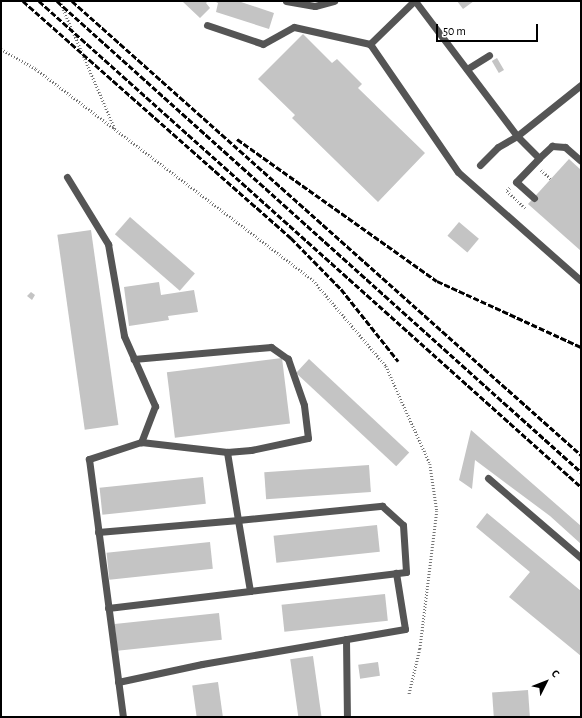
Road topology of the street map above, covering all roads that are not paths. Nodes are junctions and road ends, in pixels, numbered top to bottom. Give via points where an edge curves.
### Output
1 (286, 1) edge
2 (334, 1) edge
3 (414, 1) edge
4 (207, 25) dead end
5 (370, 44) junction
6 (489, 55) dead end
7 (467, 69) junction
8 (581, 85) edge
9 (517, 136) junction
10 (539, 158) junction
11 (581, 161) edge
12 (480, 165) dead end
13 (67, 177) dead end
14 (534, 198) dead end
15 (581, 281) edge
16 (134, 359) junction
17 (141, 442) junction
18 (227, 452) junction
19 (488, 478) dead end
20 (238, 520) junction
21 (98, 532) junction
22 (581, 558) edge
23 (396, 573) junction
24 (250, 591) junction
25 (108, 608) junction
26 (346, 639) junction
27 (118, 682) junction
28 (123, 717) edge
29 (346, 717) edge

1 - 2 lane via 315,6
3 - 5 lane
3 - 7 lane
4 - 5 lane via 263,44 294,27
5 - 15 lane via 458,172
6 - 7 lane
7 - 9 lane
8 - 9 lane
9 - 10 lane
9 - 12 lane via 498,147
10 - 11 lane via 552,146 565,147
10 - 14 lane via 516,182
13 - 16 lane via 108,244 124,336
16 - 17 lane via 155,406
16 - 18 lane via 271,347 288,359 304,405 308,438 251,450
17 - 18 lane
17 - 21 lane via 89,459
18 - 20 lane
19 - 22 lane
20 - 21 lane
20 - 23 lane via 382,506 403,525 406,572
20 - 24 lane
21 - 25 lane
23 - 24 lane
23 - 26 lane via 405,629
24 - 25 lane
25 - 27 lane
26 - 27 lane via 209,662
26 - 29 lane
27 - 28 lane

